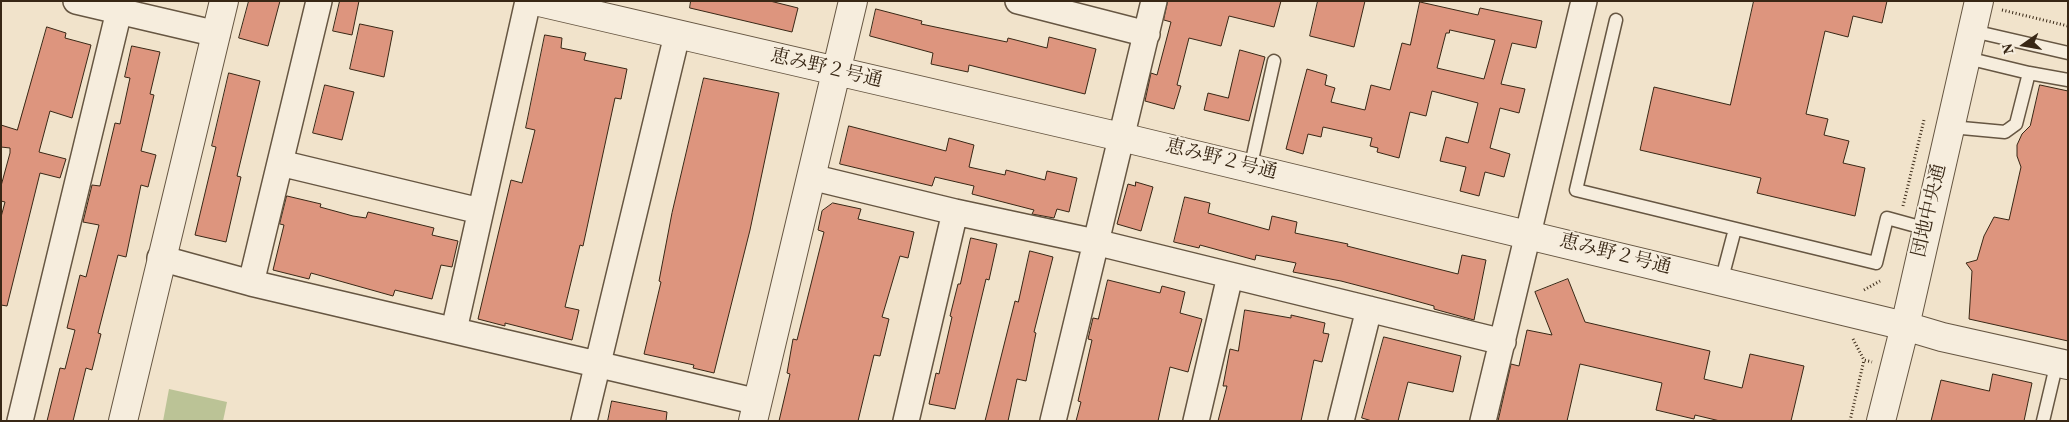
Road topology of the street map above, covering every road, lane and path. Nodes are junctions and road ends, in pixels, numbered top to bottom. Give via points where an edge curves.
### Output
1 (76, 1) edge
2 (224, 1) edge
3 (319, 1) edge
4 (528, 1) edge
5 (536, 1) edge
6 (853, 1) edge
7 (1018, 1) edge
8 (1154, 1) edge
9 (1584, 1) edge
10 (1980, 1) edge
11 (2002, 1) edge
12 (119, 11) junction
13 (1616, 20) dead end
14 (2068, 26) edge
15 (1973, 31) junction
16 (217, 34) junction
17 (1147, 34) junction
18 (677, 35) junction
19 (2068, 53) edge
20 (1966, 58) junction
21 (1274, 60) dead end
22 (836, 72) junction
23 (2028, 73) junction
24 (2068, 80) edge
25 (1925, 116) dead end
26 (1951, 127) junction
27 (1121, 137) junction
28 (280, 163) junction
29 (1250, 169) junction
30 (811, 176) junction
31 (480, 211) junction
32 (955, 212) junction
33 (1899, 222) junction
34 (1927, 228) junction
35 (1736, 229) junction
36 (1527, 235) junction
37 (1095, 242) junction
38 (160, 258) junction
39 (1230, 276) junction
40 (1721, 282) junction
41 (251, 283) junction
42 (1369, 309) junction
43 (1905, 326) junction
44 (454, 330) junction
45 (1503, 342) junction
46 (1864, 360) dead end
47 (597, 363) junction
48 (2062, 364) edge
49 (755, 411) edge
50 (20, 421) edge
51 (122, 421) edge
52 (584, 421) edge
53 (906, 421) edge
54 (1053, 421) edge
55 (1196, 421) edge
56 (1341, 421) edge
57 (1483, 421) edge
58 (1850, 421) edge
59 (1881, 421) edge
60 (2043, 421) edge

1 - 12 street
2 - 16 street
3 - 28 street
4 - 31 street
5 - 18 street, 恵み野２号通
6 - 22 street
7 - 17 street
8 - 17 street
9 - 36 street
10 - 15 street, 団地中央通
11 - 14 path via 2000,10
12 - 16 street
12 - 50 street
13 - 35 lane via 1576,190
15 - 19 lane
15 - 20 street, 団地中央通
16 - 38 street
17 - 27 street
18 - 22 street, 恵み野２号通
18 - 47 street
20 - 23 lane
20 - 26 street, 団地中央通
21 - 29 lane
22 - 27 street, 恵み野２号通
22 - 30 street
23 - 24 lane
23 - 26 lane via 2016,124 2005,132
25 - 33 path
26 - 34 street, 団地中央通
27 - 29 street, 恵み野２号通
27 - 37 street
28 - 31 street
28 - 41 street
29 - 36 street, 恵み野２号通
30 - 32 street
30 - 49 street
31 - 44 street
32 - 37 street
32 - 53 street
33 - 34 lane
33 - 35 lane via 1887,218 1876,263
34 - 43 street, 団地中央通
35 - 40 lane
36 - 40 street, 恵み野２号通
36 - 45 street
37 - 39 street
37 - 54 street
38 - 41 street
38 - 51 street
39 - 42 street
39 - 55 street
40 - 43 street, 恵み野２号通
41 - 44 street
42 - 45 street
42 - 56 street
43 - 48 street, 恵み野２号通
43 - 59 street, 団地中央通
44 - 47 street
45 - 57 street
46 - 58 path
47 - 49 street
47 - 52 street
48 - 60 lane

